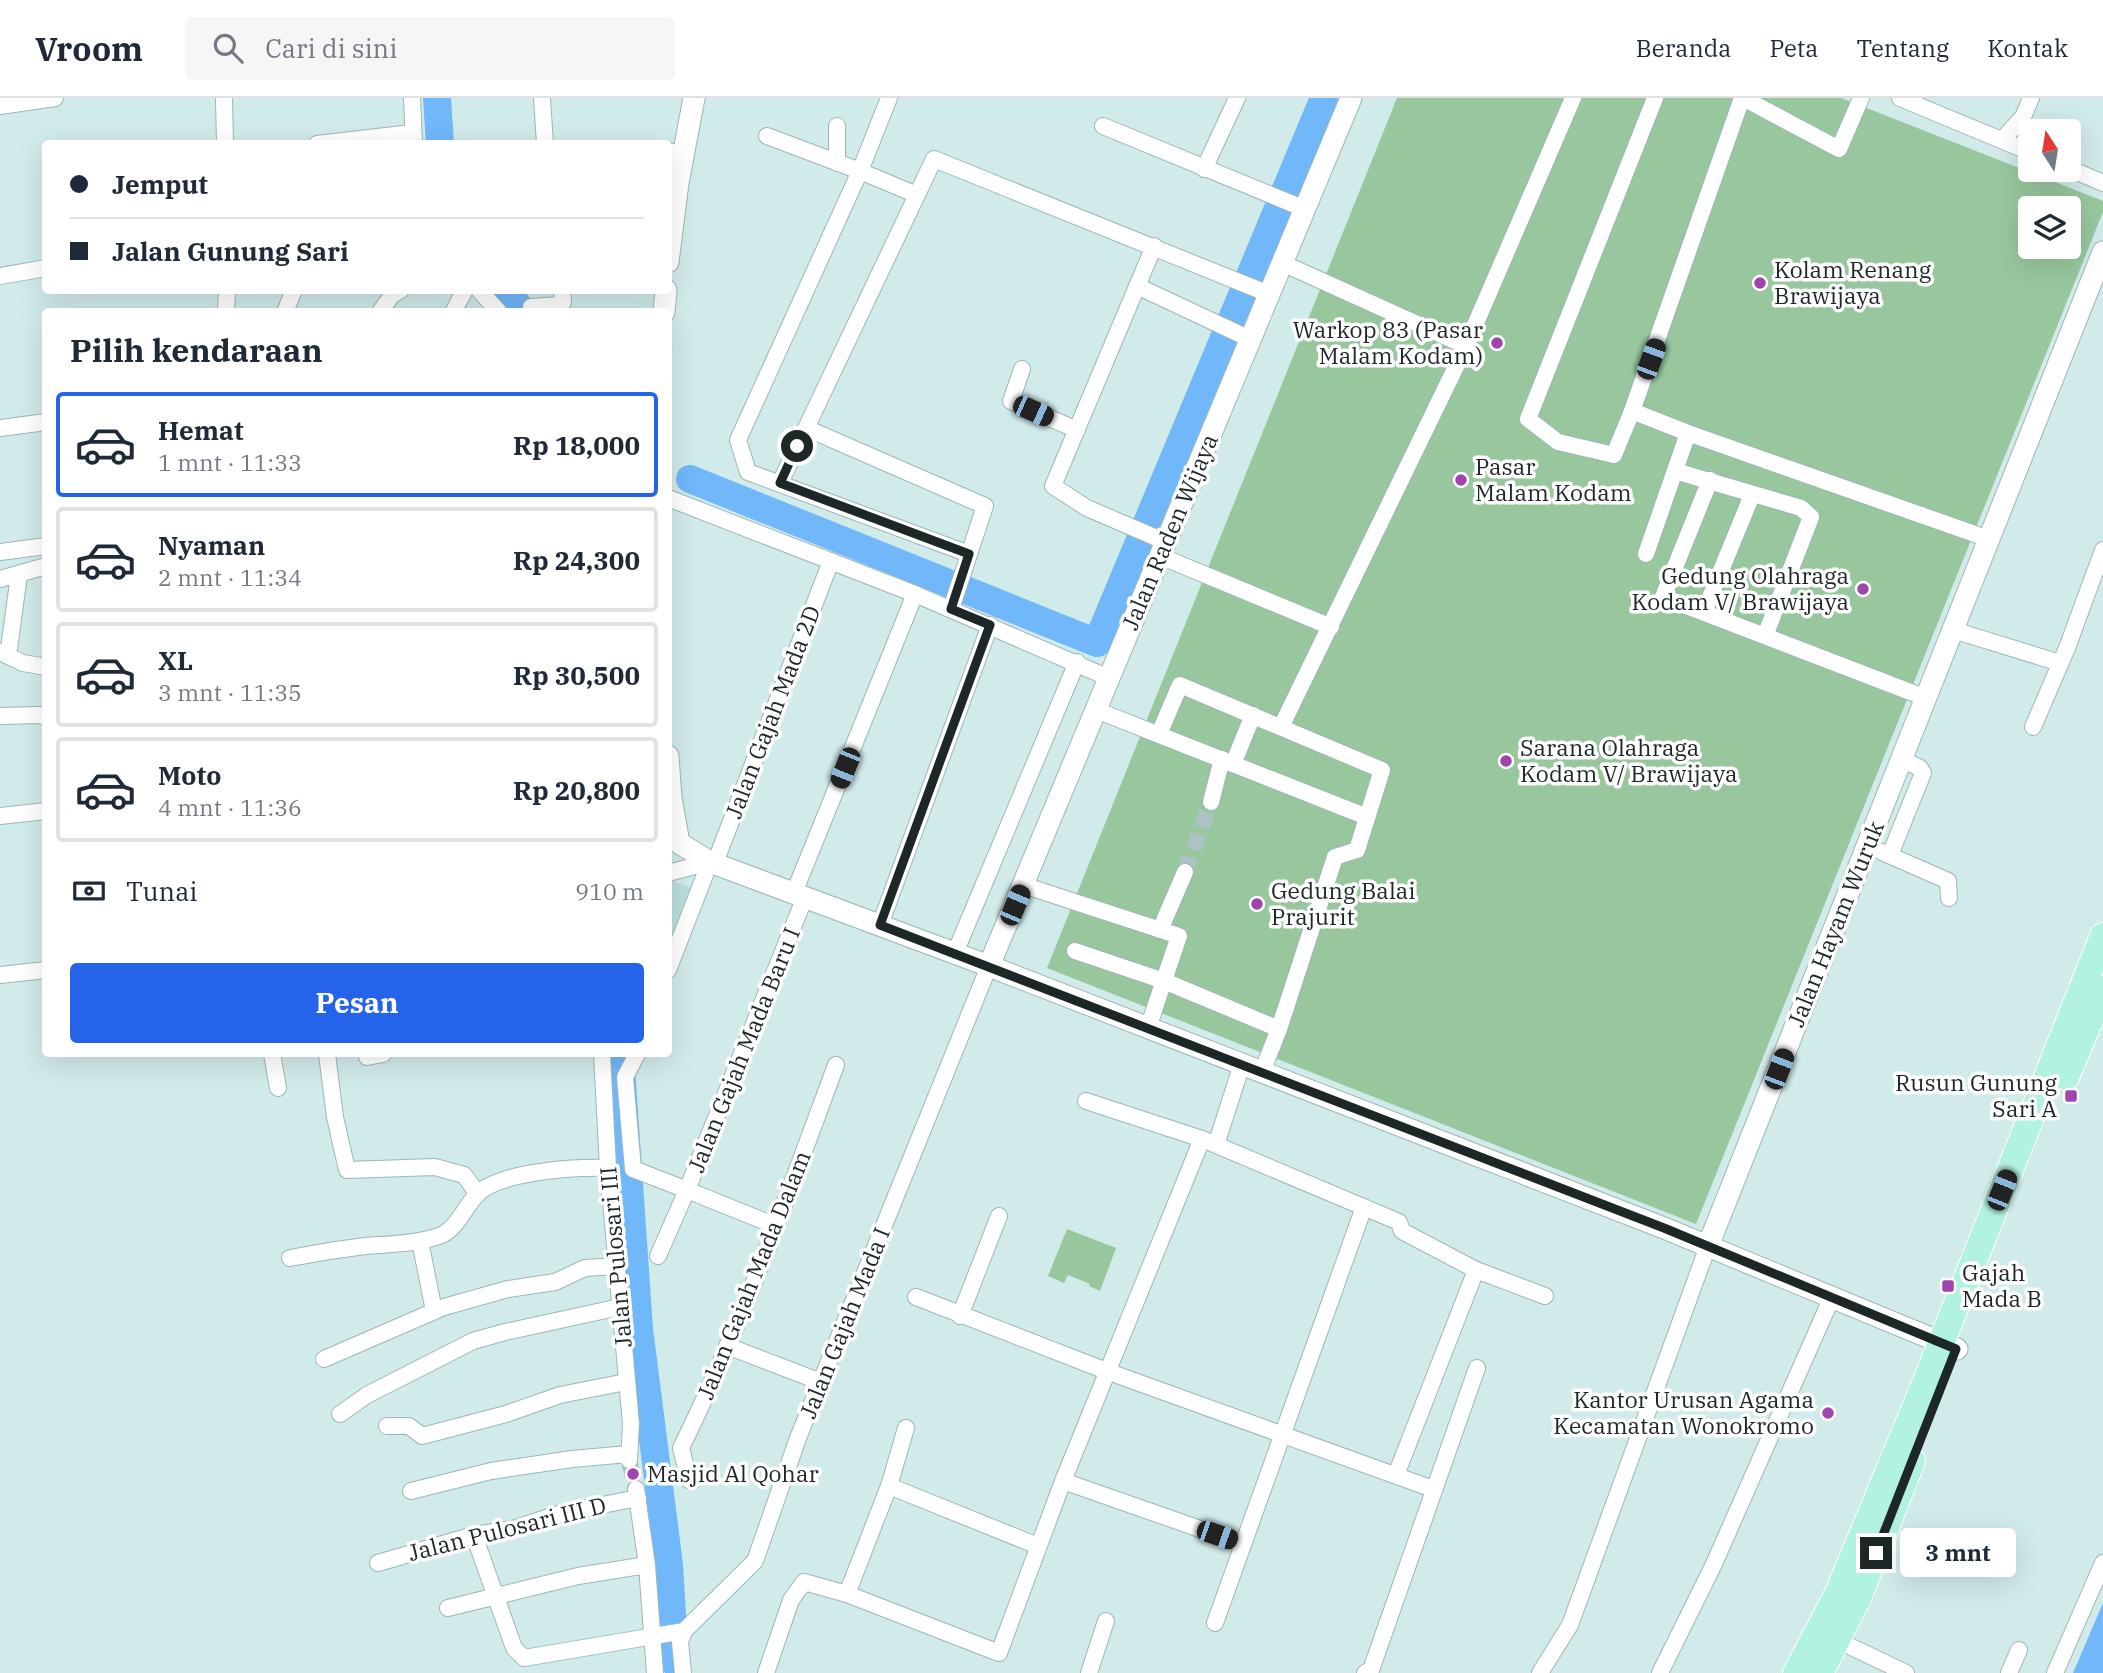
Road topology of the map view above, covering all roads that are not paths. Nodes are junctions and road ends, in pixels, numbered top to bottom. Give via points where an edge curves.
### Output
1 (55, 98) edge
2 (224, 98) edge
3 (412, 98) edge
4 (542, 98) edge
5 (694, 98) edge
6 (889, 98) edge
7 (1237, 98) edge
8 (1351, 98) edge
9 (1573, 98) edge
10 (1655, 98) edge
11 (1743, 98) edge
12 (1861, 98) edge
13 (1900, 98) edge
14 (2031, 98) edge
15 (0, 106) edge
16 (837, 126) dead end
17 (1103, 126) dead end
18 (767, 136) dead end
19 (413, 138) edge
20 (225, 140) edge
21 (379, 140) edge
22 (545, 140) edge
23 (2002, 140) junction
24 (2018, 147) edge
25 (676, 152) edge
26 (837, 163) junction
27 (1204, 169) junction
28 (860, 171) junction
29 (2081, 174) edge
30 (2103, 183) edge
31 (917, 195) junction
32 (1296, 206) junction
33 (672, 207) edge
34 (1154, 246) junction
35 (2103, 252) edge
36 (1282, 263) junction
37 (42, 269) edge
38 (0, 276) edge
39 (1137, 286) junction
40 (1262, 291) junction
41 (394, 294) edge
42 (483, 294) edge
43 (563, 294) edge
44 (531, 307) dead end
45 (383, 308) edge
46 (495, 308) edge
47 (1244, 336) junction
48 (1466, 346) junction
49 (1022, 369) dead end
50 (1632, 411) junction
51 (42, 423) edge
52 (0, 428) edge
53 (806, 428) junction
54 (1077, 430) junction
55 (1688, 433) junction
56 (1675, 471) junction
57 (1710, 480) junction
58 (780, 483) junction
59 (1752, 495) junction
60 (672, 500) edge
61 (1989, 538) junction
62 (1162, 545) junction
63 (42, 547) edge
64 (2103, 551) edge
65 (0, 552) edge
66 (969, 554) junction
67 (1646, 554) dead end
68 (831, 561) junction
69 (42, 567) edge
70 (19, 575) junction
71 (0, 579) edge
72 (915, 594) junction
73 (955, 594) junction
74 (1703, 612) junction
75 (990, 625) junction
76 (1331, 627) junction
77 (1953, 630) junction
78 (1765, 636) junction
79 (4, 654) edge
80 (1077, 663) junction
81 (2060, 663) junction
82 (42, 666) edge
83 (1109, 678) junction
84 (1926, 698) junction
85 (1096, 709) junction
86 (1253, 715) junction
87 (0, 716) edge
88 (42, 716) edge
89 (1281, 727) junction
90 (2033, 727) dead end
91 (1158, 734) junction
92 (1901, 759) junction
93 (1228, 762) junction
94 (672, 798) edge
95 (1211, 802) tunnel mouth
96 (42, 811) edge
97 (0, 816) edge
98 (1367, 817) junction
99 (1867, 846) junction
100 (1890, 855) junction
101 (712, 863) junction
102 (672, 872) edge
103 (1185, 872) tunnel mouth
104 (1023, 885) junction
105 (800, 895) junction
106 (1949, 898) dead end
107 (880, 925) junction
108 (1160, 930) junction
109 (1075, 951) dead end
110 (2100, 951) edge
111 (955, 953) junction
112 (672, 960) edge
113 (989, 966) junction
114 (42, 970) edge
115 (0, 975) edge
116 (1164, 981) junction
117 (2103, 989) edge
118 (1148, 1028) junction
119 (1279, 1029) junction
120 (273, 1057) edge
121 (327, 1057) edge
122 (602, 1057) edge
123 (636, 1057) edge
124 (1242, 1064) junction
125 (836, 1065) dead end
126 (1262, 1072) junction
127 (278, 1088) dead end
128 (1086, 1101) dead end
129 (1209, 1142) junction
130 (608, 1168) junction
131 (687, 1191) junction
132 (478, 1194) junction
133 (1364, 1207) junction
134 (999, 1216) dead end
135 (776, 1226) junction
136 (421, 1241) junction
137 (1708, 1246) junction
138 (658, 1256) dead end
139 (290, 1258) dead end
140 (616, 1266) junction
141 (1476, 1270) junction
142 (1545, 1296) dead end
143 (916, 1297) dead end
144 (1832, 1297) junction
145 (620, 1307) junction
146 (434, 1311) junction
147 (960, 1316) junction
148 (1949, 1345) junction
149 (727, 1346) junction
150 (324, 1359) dead end
151 (1477, 1368) dead end
152 (1109, 1372) junction
153 (626, 1382) junction
154 (821, 1382) junction
155 (340, 1414) dead end
156 (387, 1426) dead end
157 (906, 1427) dead end
158 (1282, 1435) junction
159 (1396, 1475) junction
160 (693, 1481) dead end
161 (1063, 1481) junction
162 (889, 1486) junction
163 (1433, 1489) junction
164 (411, 1491) dead end
165 (474, 1535) junction
166 (1243, 1544) junction
167 (1038, 1546) junction
168 (378, 1563) dead end
169 (2103, 1563) edge
170 (647, 1565) junction
171 (847, 1594) junction
172 (496, 1597) junction
173 (448, 1608) dead end
174 (1106, 1621) dead end
175 (1215, 1623) dead end
176 (681, 1631) junction
177 (656, 1635) junction
178 (1837, 1640) junction
179 (2019, 1650) dead end
180 (655, 1673) edge
181 (682, 1673) edge
182 (766, 1673) edge
183 (1089, 1673) edge
184 (1365, 1673) edge
185 (1540, 1673) edge
186 (1660, 1673) edge
187 (1796, 1673) edge
188 (1819, 1673) edge
189 (1906, 1673) edge
190 (2009, 1673) edge
191 (2055, 1673) edge

1 - 15 street
2 - 20 street
3 - 19 street
4 - 22 street
5 - 25 street
6 - 28 street
7 - 27 street
8 - 32 street, Jalan Raden Wijaya
9 - 48 street
10 - 50 street via 1528,419 1558,442 1614,454
11 - 12 street via 1839,149
11 - 50 street
13 - 23 street
14 - 23 street
16 - 26 street
17 - 27 street
18 - 26 street
19 - 21 street
23 - 24 street
25 - 33 street
26 - 28 street
27 - 32 street
28 - 31 street
28 - 58 street via 738,440 748,472
29 - 30 street
31 - 34 street via 934,159
31 - 53 street
32 - 36 street, Jalan Raden Wijaya
34 - 39 street
34 - 40 street
35 - 61 street, Jalan Hayam Wuruk
36 - 40 street, Jalan Raden Wijaya
36 - 48 street
37 - 38 street
39 - 47 street
39 - 54 street
40 - 47 street, Jalan Raden Wijaya
41 - 45 street
42 - 46 street
43 - 44 street via 561,305
47 - 62 street, Jalan Raden Wijaya
48 - 76 street
49 - 54 street via 1011,401
50 - 55 street
51 - 52 street
53 - 58 street
53 - 66 street via 985,506
54 - 62 street via 1053,486
55 - 56 street
55 - 61 street
56 - 57 street
56 - 67 street
57 - 59 street
57 - 74 street via 1663,597
58 - 66 street
59 - 74 street
59 - 78 street via 1801,508 1811,517
60 - 68 street
61 - 77 street, Jalan Hayam Wuruk
62 - 76 street
62 - 83 street, Jalan Raden Wijaya
63 - 65 street
64 - 81 street
66 - 73 street
68 - 72 street
68 - 101 street, Jalan Gajah Mada 2D
69 - 70 street
70 - 71 street
70 - 79 street
72 - 73 street
72 - 105 street, Jalan Gajah Mada Baru I
73 - 75 street
74 - 78 street
75 - 80 street
75 - 107 street
76 - 89 street
77 - 81 street
77 - 84 street, Jalan Hayam Wuruk
78 - 84 street
79 - 82 street
80 - 83 street
80 - 111 street
81 - 90 street
83 - 85 street, Jalan Raden Wijaya
84 - 92 street, Jalan Hayam Wuruk
85 - 91 street
85 - 104 street, Jalan Raden Wijaya
86 - 89 street
86 - 91 street via 1180,685
86 - 93 street
87 - 88 street
89 - 98 street via 1382,770
91 - 93 street
92 - 99 street, Jalan Hayam Wuruk
92 - 100 street via 1923,773
93 - 95 street
93 - 98 street
94 - 101 street via 679,843
96 - 97 street
98 - 119 street via 1357,850 1335,857
99 - 100 street
99 - 137 street, Jalan Hayam Wuruk
100 - 106 street via 1948,881
101 - 102 street
101 - 105 street
101 - 112 street, Jalan Gajah Mada 2D
103 - 108 street
104 - 108 street
104 - 113 street, Jalan Raden Wijaya
105 - 107 street
105 - 131 street, Jalan Gajah Mada Baru I
107 - 111 street
108 - 116 street via 1179,936
109 - 116 street
110 - 148 main road
111 - 113 street
113 - 118 street
113 - 154 street, Jalan Gajah Mada I
114 - 115 street
116 - 118 street
116 - 119 street
117 - 148 main road
118 - 124 street
119 - 126 street
120 - 127 street
121 - 132 street via 347,1170 435,1167 464,1175
122 - 130 street, Jalan Pulosari III
123 - 131 street via 625,1077 633,1169
124 - 126 street
124 - 129 street
125 - 135 street, Jalan Gajah Mada Dalam
126 - 137 street
128 - 129 street
129 - 133 street
129 - 152 street
130 - 132 street via 541,1172 493,1184
130 - 140 street, Jalan Pulosari III
131 - 135 street, Jalan Gajah Mada Baru I
131 - 138 street
132 - 136 street via 447,1233
133 - 141 street via 1399,1222 1402,1231
133 - 158 street
134 - 147 street
135 - 149 street, Jalan Gajah Mada Dalam
136 - 139 street
136 - 146 street
137 - 144 street
137 - 185 street, Jalan Hayam Wuruk via 1570,1625
140 - 145 street, Jalan Pulosari III
140 - 146 street via 585,1268 555,1282 508,1289
141 - 142 street
141 - 159 street
143 - 147 street
144 - 148 street
144 - 186 street via 1713,1566
145 - 153 street, Jalan Pulosari III
145 - 155 street via 473,1341
146 - 150 street
147 - 152 street
148 - 178 main road via 1858,1598
148 - 187 main road via 1838,1593
149 - 154 street
149 - 160 street, Jalan Gajah Mada Dalam via 681,1448
151 - 163 street
152 - 158 street
152 - 161 street
153 - 156 street via 560,1395 422,1436 409,1426
153 - 164 street, Jalan Pulosari III via 629,1457 572,1459 491,1471
154 - 176 street, Jalan Gajah Mada I via 755,1561
157 - 162 street
158 - 159 street
158 - 166 street
159 - 163 street
161 - 166 street
161 - 167 street
162 - 167 street
162 - 171 street
163 - 184 street via 1371,1670
165 - 168 street, Jalan Pulosari III D
165 - 170 street, Jalan Pulosari III D via 513,1529 637,1494
165 - 172 street
166 - 175 street
167 - 171 street via 999,1653
169 - 191 street
170 - 172 street via 578,1576
170 - 177 street
171 - 182 street via 804,1582 791,1600
172 - 173 street
172 - 177 street via 514,1648 524,1658
174 - 183 street
176 - 177 street
176 - 181 street
177 - 180 street
178 - 188 main road
178 - 189 street
179 - 190 street

